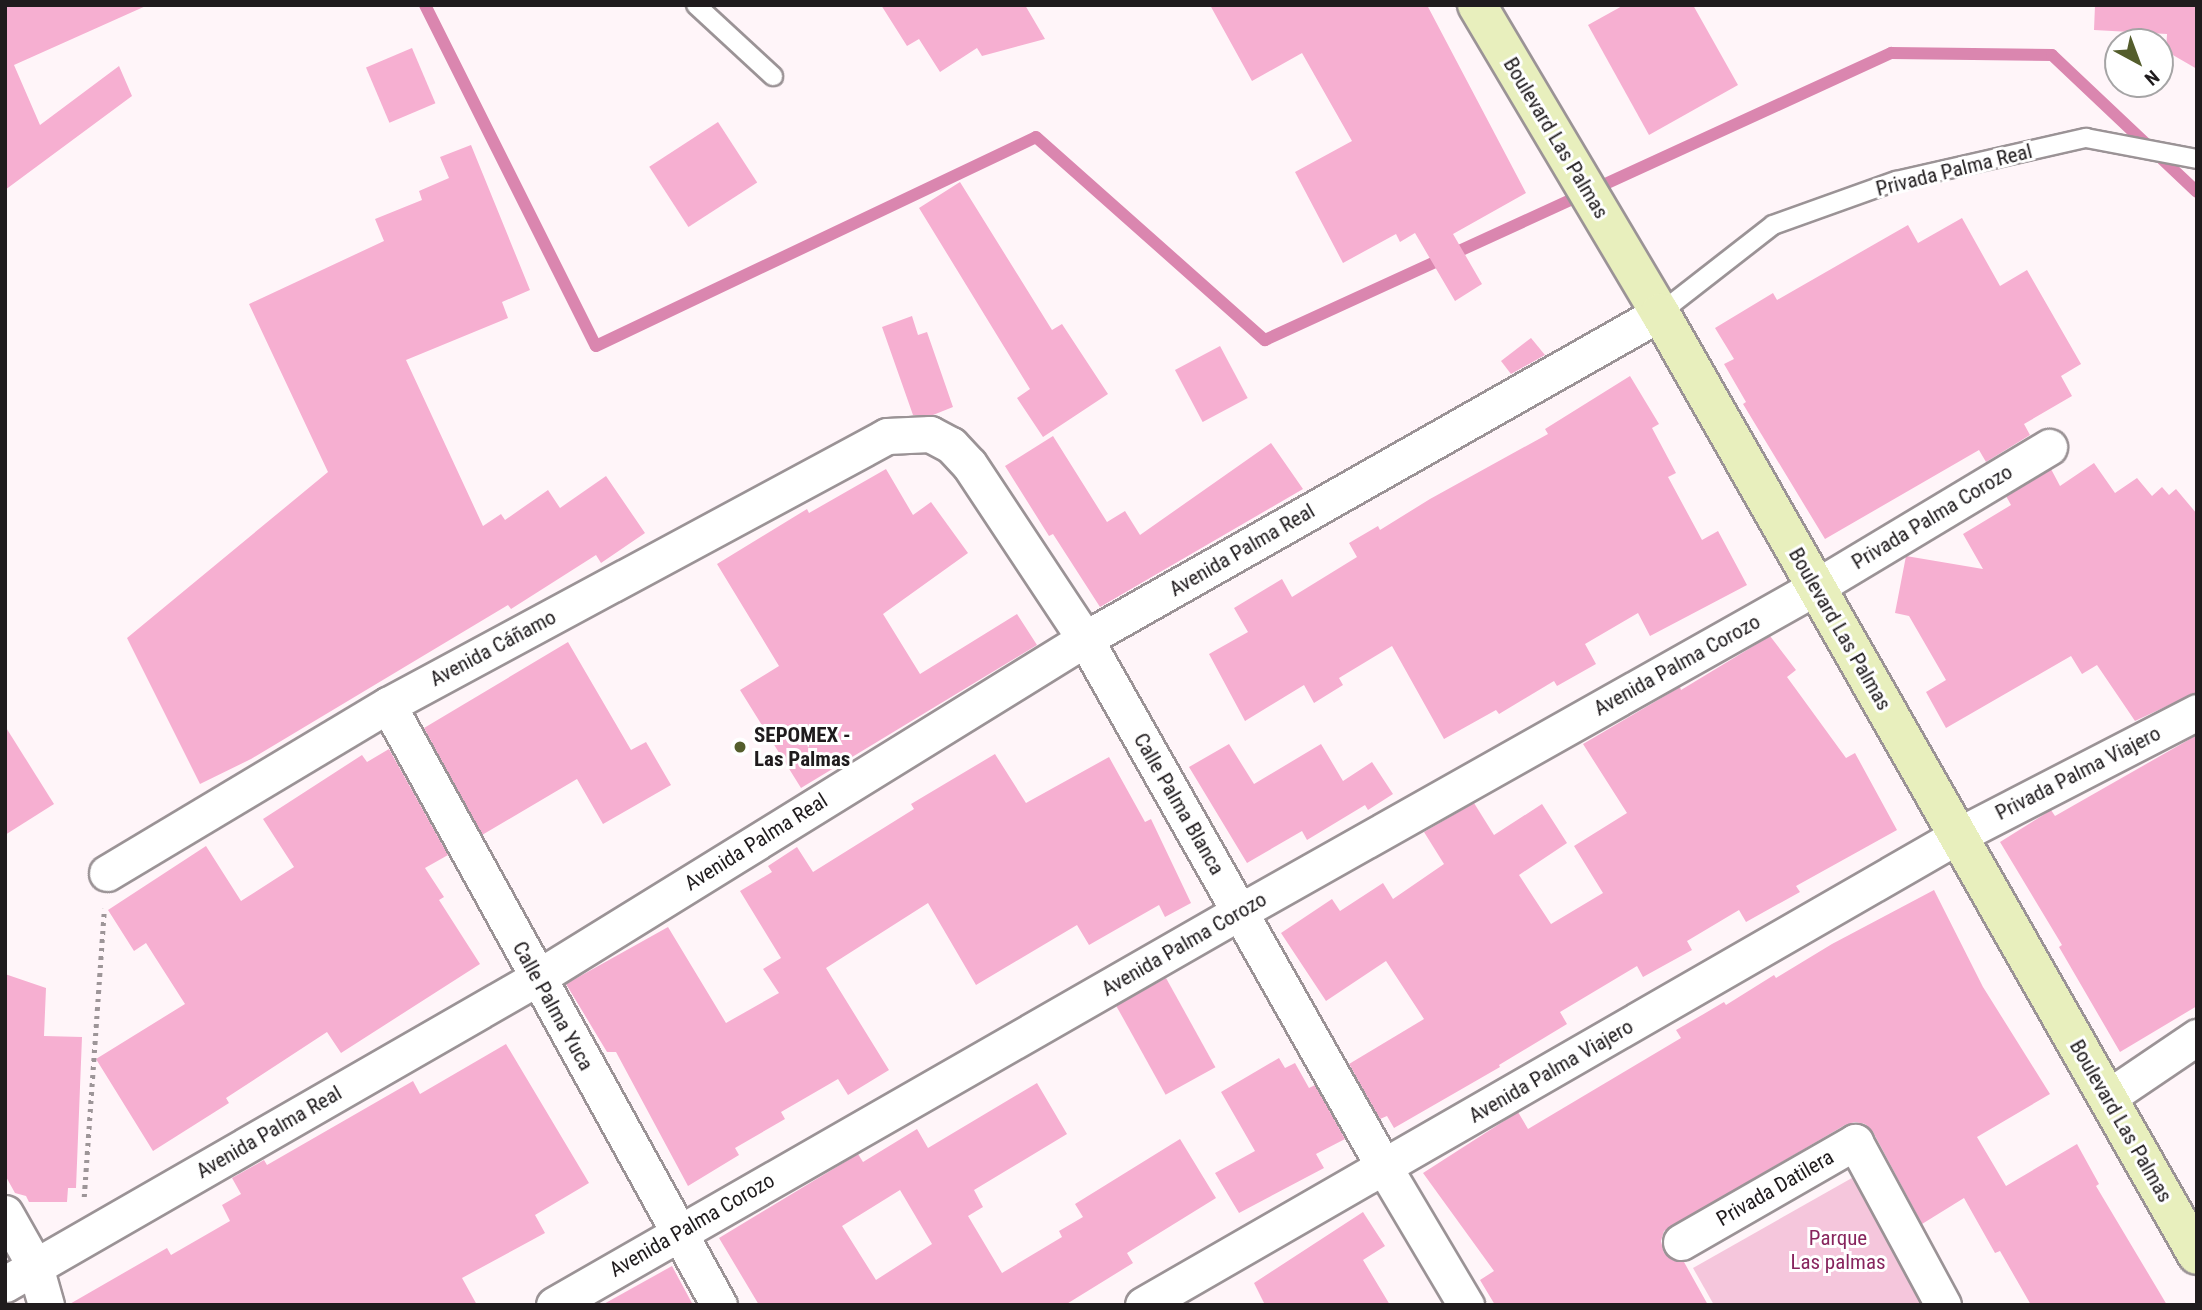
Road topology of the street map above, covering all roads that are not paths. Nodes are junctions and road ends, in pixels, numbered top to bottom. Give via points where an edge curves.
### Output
1 (696, 5) edge
2 (1477, 5) edge
3 (773, 76) dead end
4 (2197, 159) edge
5 (1660, 313) junction
6 (887, 436) joint
7 (2049, 447) dead end
8 (1816, 587) junction
9 (1085, 639) junction
10 (388, 705) junction
11 (2197, 712) edge
12 (1959, 835) junction
13 (107, 873) road end
14 (1241, 911) junction
15 (537, 978) junction
16 (2197, 1037) edge
17 (2107, 1098) junction
18 (1384, 1167) junction
19 (5, 1213) edge
20 (678, 1233) junction
21 (1681, 1242) dead end
22 (2197, 1255) edge
23 (35, 1266) junction
24 (5, 1284) edge
25 (46, 1305) edge
26 (554, 1305) edge
27 (719, 1305) edge
28 (1143, 1305) edge
29 (1466, 1305) edge
30 (1943, 1305) edge

1 - 3 lane
2 - 5 main road, Boulevard Las Palmas
4 - 5 lane, Privada Palma Real via 2086,138 1896,181 1773,225
5 - 8 main road, Boulevard Las Palmas
5 - 9 street, Avenida Palma Real
6 - 9 street, Calle Palma Blanca via 930,434 951,445 969,464
6 - 10 street, Avenida Cáñamo
7 - 8 street, Privada Palma Corozo
8 - 12 main road, Boulevard Las Palmas
8 - 14 street, Avenida Palma Corozo
9 - 14 street, Calle Palma Blanca
9 - 15 street, Avenida Palma Real
10 - 13 street, Avenida Cáñamo
10 - 15 street, Calle Palma Yuca
11 - 12 street, Privada Palma Viajero
12 - 17 main road, Boulevard Las Palmas
12 - 18 street, Avenida Palma Viajero
14 - 18 street, Calle Palma Blanca
14 - 20 street, Avenida Palma Corozo
15 - 20 street, Calle Palma Yuca
15 - 23 street, Avenida Palma Real
16 - 17 street
17 - 22 main road, Boulevard Las Palmas
18 - 28 street, Avenida Palma Viajero
18 - 29 street, Calle Palma Blanca
19 - 23 street
20 - 26 street, Avenida Palma Corozo
20 - 27 street, Calle Palma Yuca
21 - 30 street, Privada Datilera via 1855,1142
23 - 24 street, Avenida Palma Real
23 - 25 street

